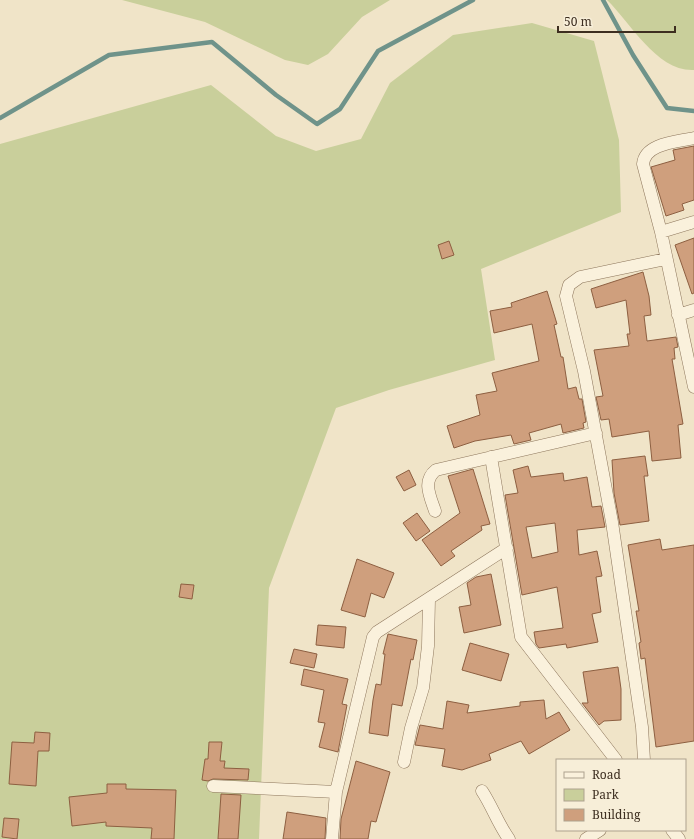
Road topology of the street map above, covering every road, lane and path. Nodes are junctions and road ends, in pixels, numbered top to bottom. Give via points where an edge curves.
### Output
1 (694, 138) edge
2 (694, 222) edge
3 (661, 232) junction
4 (666, 259) junction
5 (694, 310) edge
6 (678, 315) junction
7 (694, 387) edge
8 (596, 434) junction
9 (491, 457) junction
10 (435, 511) dead end
11 (507, 548) junction
12 (429, 599) junction
13 (615, 759) edge
14 (644, 759) edge
15 (404, 762) dead end
16 (213, 786) dead end
17 (482, 791) dead end
18 (336, 792) junction
19 (598, 831) edge
20 (673, 831) edge
21 (332, 839) edge
22 (509, 839) edge
23 (586, 839) edge
24 (679, 839) edge

1 - 3 street via 654,148 646,153 644,158 645,175
2 - 3 street
3 - 4 street
4 - 6 street
4 - 8 street via 580,277 567,289 567,303
5 - 6 street
6 - 7 street
8 - 9 street
8 - 14 street via 642,727
9 - 10 street via 439,468 431,474 427,484
9 - 11 street
11 - 12 street
11 - 13 street via 522,640
12 - 15 street via 428,646 423,688
12 - 18 street via 373,637
16 - 18 street
17 - 22 street
18 - 21 street
19 - 23 street
20 - 24 street

